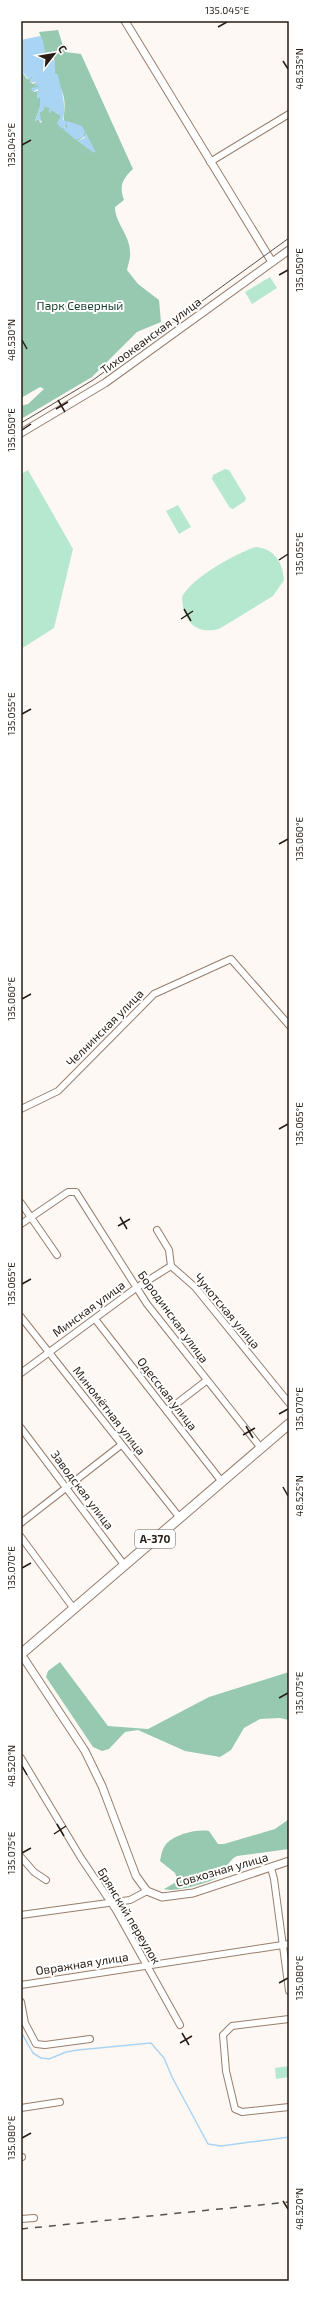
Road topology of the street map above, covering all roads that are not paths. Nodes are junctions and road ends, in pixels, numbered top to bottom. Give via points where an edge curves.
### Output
1 (125, 21) edge
2 (289, 114) edge
3 (210, 162) junction
4 (289, 250) edge
5 (272, 262) junction
6 (21, 433) edge
7 (289, 1025) edge
8 (21, 1109) edge
9 (21, 1203) edge
10 (32, 1216) junction
11 (21, 1224) edge
12 (156, 1230) dead end
13 (57, 1255) dead end
14 (171, 1266) junction
15 (136, 1288) junction
16 (21, 1317) edge
17 (95, 1319) junction
18 (49, 1351) junction
19 (21, 1373) edge
20 (206, 1381) junction
21 (289, 1403) edge
22 (168, 1411) junction
23 (289, 1424) edge
24 (21, 1428) edge
25 (121, 1445) junction
26 (261, 1448) junction
27 (222, 1482) junction
28 (67, 1487) junction
29 (180, 1518) junction
30 (21, 1523) edge
31 (21, 1537) edge
32 (124, 1566) junction
33 (74, 1609) junction
34 (21, 1654) edge
35 (21, 1758) edge
36 (21, 1857) edge
37 (289, 1861) edge
38 (271, 1868) junction
39 (46, 1880) dead end
40 (147, 1891) junction
41 (111, 1902) junction
42 (21, 1915) edge
43 (286, 1945) edge
44 (146, 1965) junction
45 (21, 1985) edge
46 (289, 1991) edge
47 (21, 2002) edge
48 (289, 2019) edge
49 (180, 2025) dead end
50 (90, 2039) dead end
51 (60, 2102) dead end
52 (289, 2107) edge
53 (21, 2108) edge
54 (34, 2218) dead end
55 (21, 2219) edge

1 - 3 main road
2 - 3 street
3 - 5 main road
4 - 5 main road, Тихоокеанская улица
5 - 6 main road, Тихоокеанская улица via 105,382
7 - 8 street, Челнинская улица via 231,959 154,994 58,1091
9 - 10 street
10 - 11 street
10 - 13 street
10 - 15 street, Бородинская улица via 68,1192 76,1192
12 - 14 street via 169,1250
14 - 15 street, Минская улица
14 - 21 street, Чукотская улица via 195,1287
15 - 17 street, Минская улица
15 - 20 street, Бородинская улица
16 - 18 street, Миномётная улица
17 - 18 street, Минская улица
17 - 22 street, Одесская улица
18 - 19 street, Минская улица
18 - 25 street, Миномётная улица
20 - 22 street
20 - 26 street, Бородинская улица
22 - 27 street, Одесская улица
23 - 26 highway, А-370
24 - 28 street, Заводская улица
25 - 28 street
25 - 29 street, Миномётная улица
26 - 27 highway, А-370
27 - 29 highway, А-370
28 - 30 street
28 - 32 street, Заводская улица
29 - 32 highway, А-370
31 - 33 street
32 - 33 highway, А-370
33 - 34 highway, А-370
34 - 40 main road via 84,1751 102,1786 136,1876
35 - 41 street, Брянский переулок via 73,1846
36 - 39 street via 34,1872
37 - 38 main road, Совхозная улица
38 - 40 main road, Совхозная улица via 193,1893 162,1897
38 - 43 street
40 - 41 street via 130,1900
41 - 42 street
41 - 44 street, Брянский переулок
43 - 44 street, Овражная улица
43 - 46 street
44 - 45 street, Овражная улица
44 - 49 street, Брянский переулок
47 - 50 street via 25,2023 36,2044 45,2046
48 - 52 street via 232,2026 223,2035 226,2071 235,2109 242,2112
51 - 53 street
54 - 55 street

